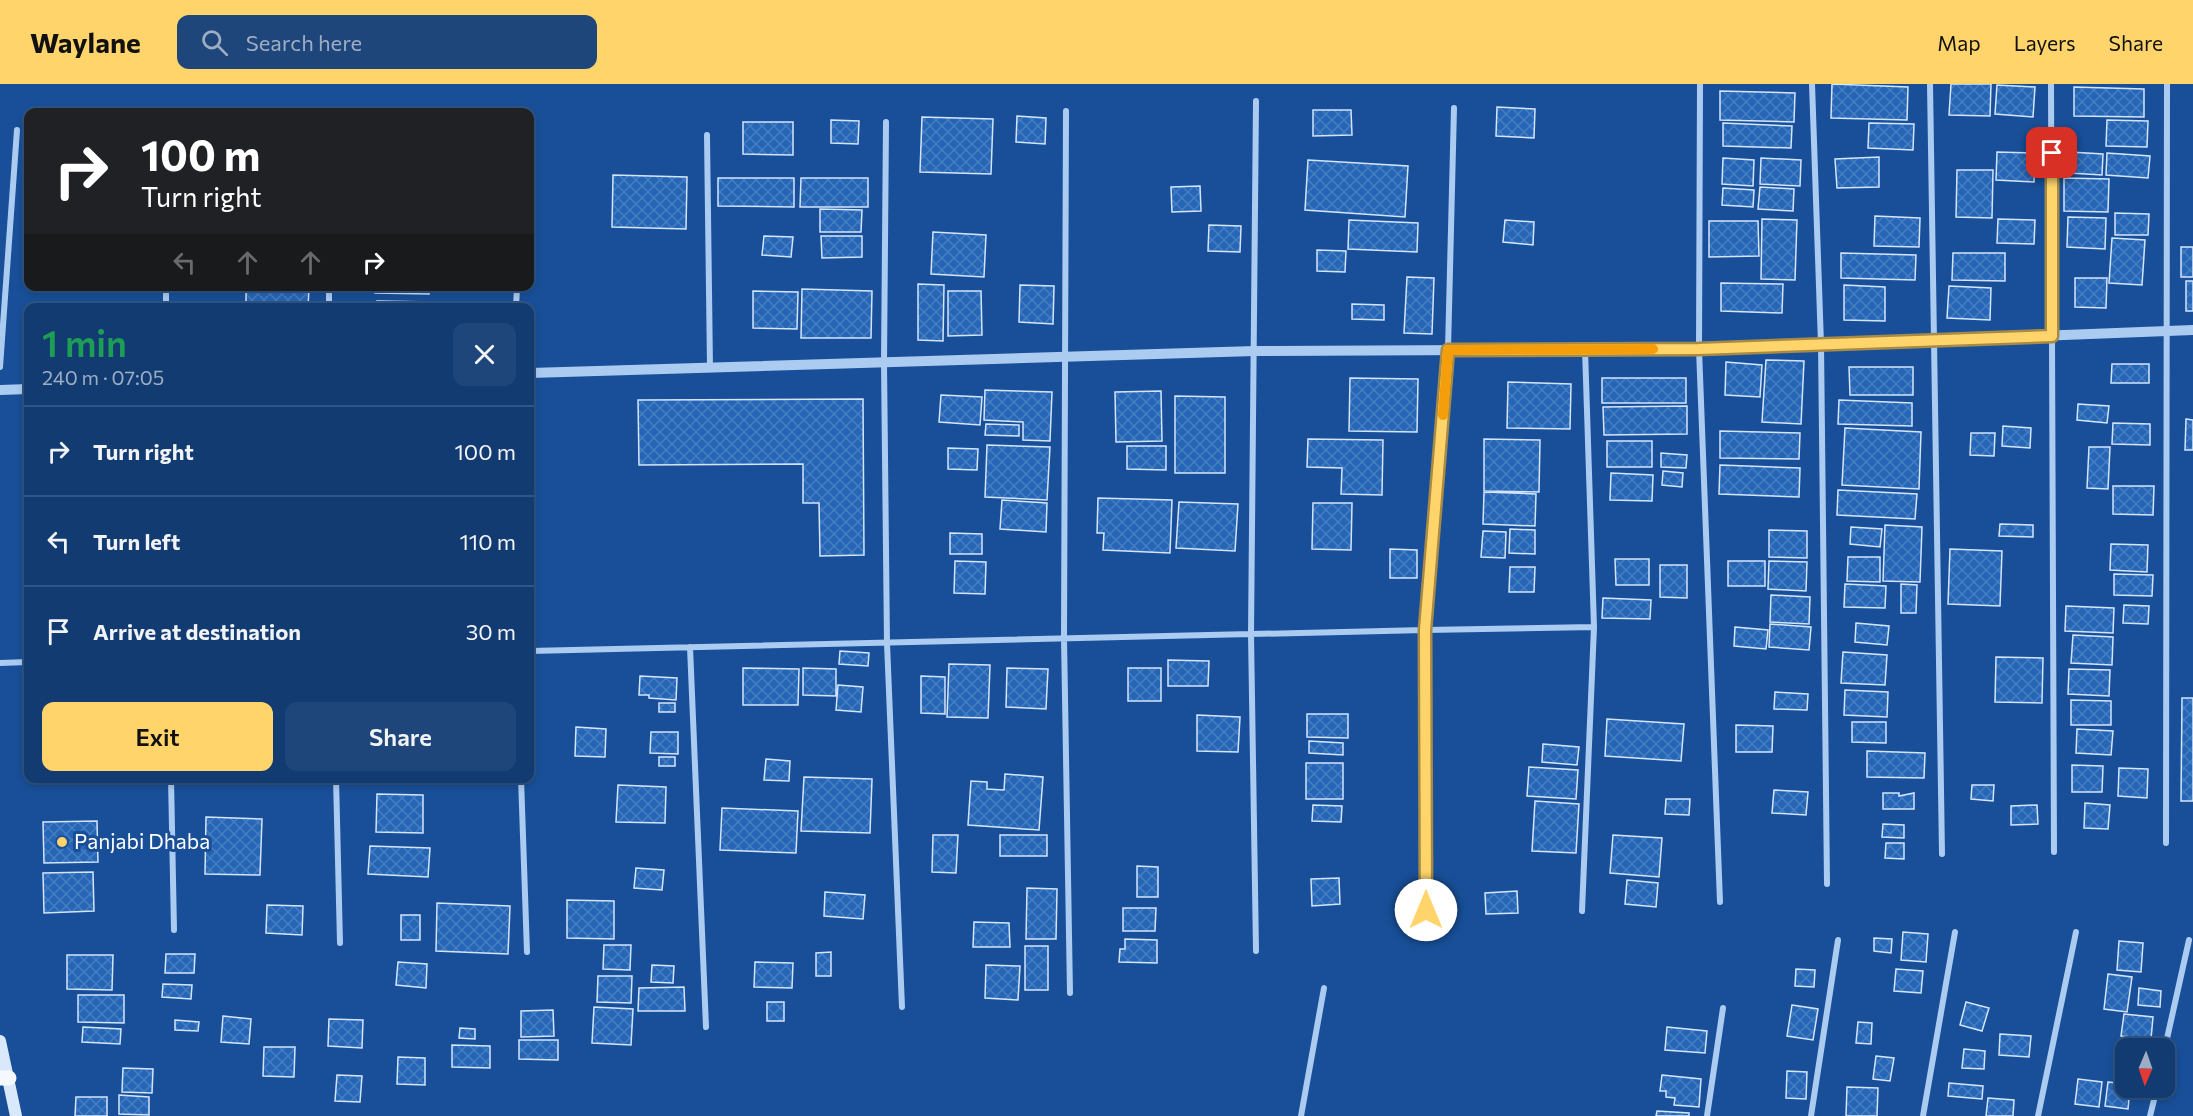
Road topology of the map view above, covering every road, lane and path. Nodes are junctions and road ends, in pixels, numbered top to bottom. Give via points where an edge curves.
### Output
1 (1700, 84) edge
2 (1812, 84) edge
3 (1930, 84) edge
4 (2051, 84) edge
5 (2167, 84) edge
6 (1256, 101) dead end
7 (1454, 108) dead end
8 (1066, 111) dead end
9 (886, 122) dead end
10 (17, 130) dead end
11 (707, 135) dead end
12 (2193, 330) edge
13 (2165, 331) junction
14 (2052, 336) junction
15 (1933, 340) junction
16 (1821, 344) junction
17 (1585, 349) junction
18 (1699, 349) junction
19 (1448, 350) junction
20 (1255, 351) junction
21 (1066, 357) junction
22 (884, 363) junction
23 (0, 367) edge
24 (710, 368) junction
25 (534, 373) edge
26 (24, 389) edge
27 (0, 390) edge
28 (1594, 627) junction
29 (1425, 630) junction
30 (1251, 634) junction
31 (1064, 638) junction
32 (887, 643) junction
33 (690, 647) junction
34 (534, 651) edge
35 (24, 662) edge
36 (0, 663) edge
37 (171, 783) edge
38 (336, 783) edge
39 (521, 783) edge
40 (2166, 843) dead end
41 (2054, 852) dead end
42 (1942, 854) dead end
43 (1827, 884) dead end
44 (1720, 902) dead end
45 (1582, 911) dead end
46 (174, 930) dead end
47 (1955, 932) dead end
48 (2076, 932) dead end
49 (1426, 933) dead end
50 (1838, 940) dead end
51 (2189, 940) dead end
52 (340, 943) dead end
53 (1256, 951) dead end
54 (527, 952) dead end
55 (1324, 988) dead end
56 (1071, 993) dead end
57 (902, 1007) dead end
58 (1723, 1008) dead end
59 (706, 1027) dead end
60 (2167, 1038) edge
61 (0, 1041) edge
62 (4, 1078) edge
63 (2154, 1098) edge
64 (16, 1116) edge
65 (1300, 1116) edge
66 (1707, 1116) edge
67 (1811, 1116) edge
68 (1923, 1116) edge
69 (2038, 1116) edge
70 (2150, 1116) edge

1 - 18 street
2 - 16 street
3 - 15 street
4 - 14 street
5 - 13 street
6 - 20 street
7 - 19 street
8 - 21 street
9 - 22 street
10 - 23 street
11 - 24 street
12 - 13 street
13 - 14 street
13 - 40 street
14 - 15 street
14 - 41 street
15 - 16 street
15 - 42 street
16 - 18 street
16 - 43 street
17 - 18 street
17 - 19 street
17 - 28 street
18 - 44 street
19 - 20 street
19 - 29 street
20 - 21 street
20 - 30 street
21 - 22 street
21 - 31 street
22 - 24 street
22 - 32 street
24 - 25 street
26 - 27 street
28 - 29 street
28 - 45 street
29 - 30 street
29 - 49 street
30 - 31 street
30 - 53 street
31 - 32 street
31 - 56 street
32 - 33 street
32 - 57 street
33 - 34 street
33 - 59 street
35 - 36 street
37 - 46 street
38 - 52 street
39 - 54 street
47 - 68 street
48 - 69 street
50 - 67 street
51 - 60 street
55 - 65 street
58 - 66 street
61 - 62 main road
62 - 64 main road
63 - 70 street

